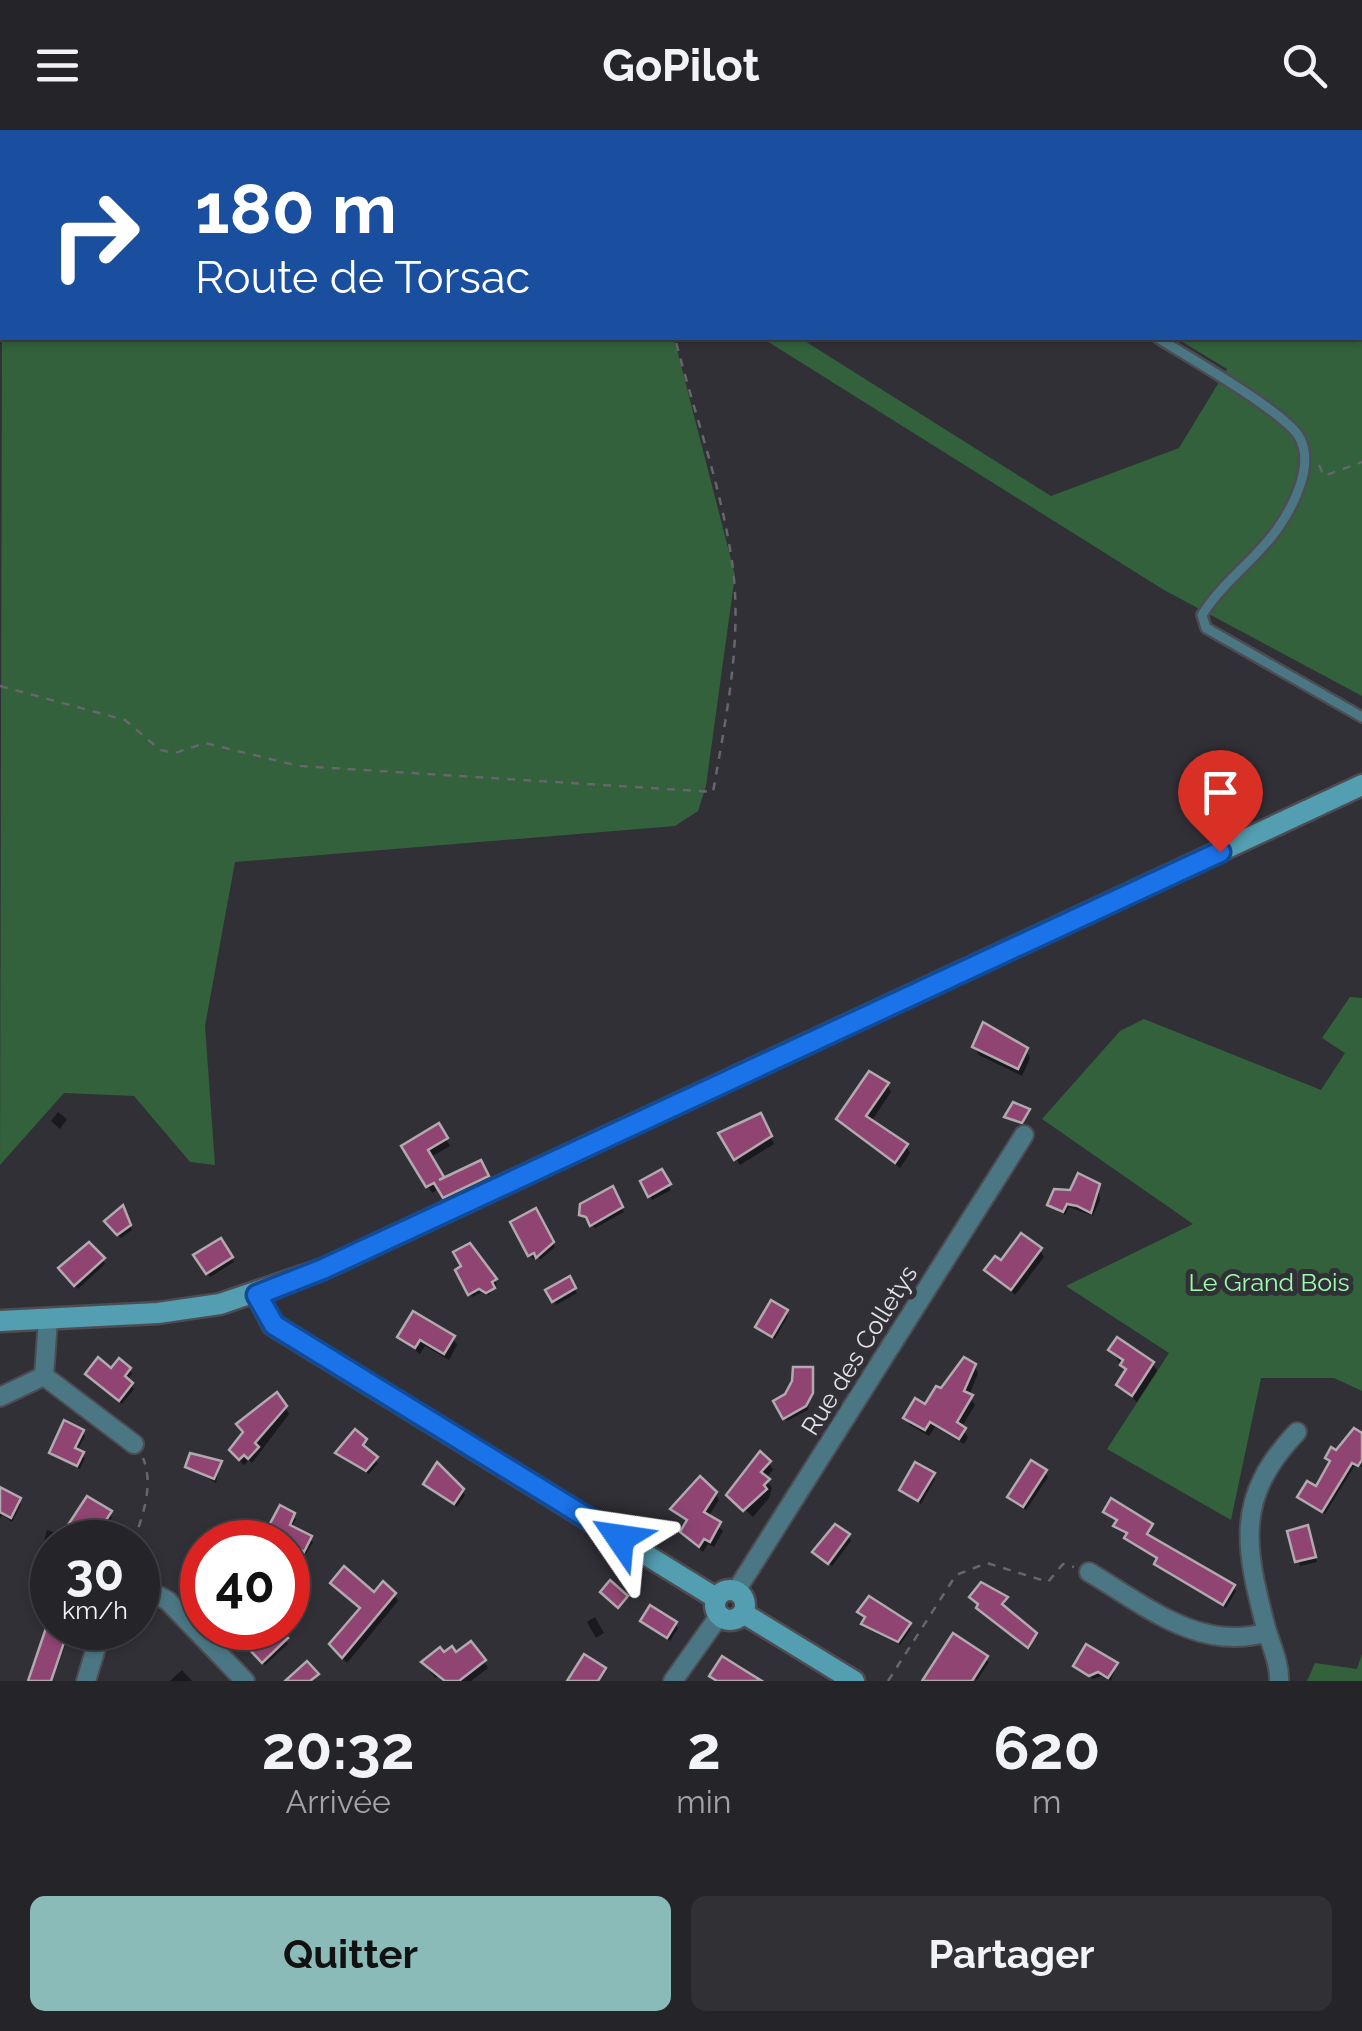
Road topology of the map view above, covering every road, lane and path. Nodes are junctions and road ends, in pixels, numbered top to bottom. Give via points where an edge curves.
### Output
1 (676, 340) edge
2 (1161, 340) edge
3 (1362, 462) edge
4 (1318, 464) dead end
5 (0, 686) edge
6 (1362, 717) edge
7 (1362, 785) edge
8 (1024, 1135) dead end
9 (257, 1295) junction
10 (48, 1319) junction
11 (0, 1321) edge
12 (44, 1376) junction
13 (0, 1397) edge
14 (1297, 1432) dead end
15 (134, 1444) joint
16 (139, 1520) edge
17 (1089, 1572) joint
18 (160, 1597) edge
19 (724, 1602) junction
20 (1267, 1632) junction
21 (95, 1650) edge
22 (86, 1681) edge
23 (245, 1681) edge
24 (673, 1681) edge
25 (854, 1681) edge
26 (888, 1681) edge
27 (1279, 1681) edge

1 - 5 path via 733,565 728,702 713,792 299,766 204,742 160,750 125,720
2 - 6 lane via 1298,435 1303,458 1299,494 1276,532 1217,590 1202,615 1206,628
3 - 4 path via 1324,476
7 - 9 street
8 - 19 street, Rue des Colletys
9 - 10 street via 158,1313
9 - 19 street via 274,1325
10 - 11 street
10 - 12 street
12 - 13 street
12 - 15 street
14 - 20 street via 1270,1461 1249,1519 1252,1572
15 - 16 path via 146,1462 148,1485
17 - 20 street via 1210,1638
17 - 26 path via 1063,1564 1048,1582 986,1563 956,1575
18 - 23 street
19 - 24 street, Rue des Colletys
19 - 25 street via 732,1620 743,1613
20 - 27 street
21 - 22 street

